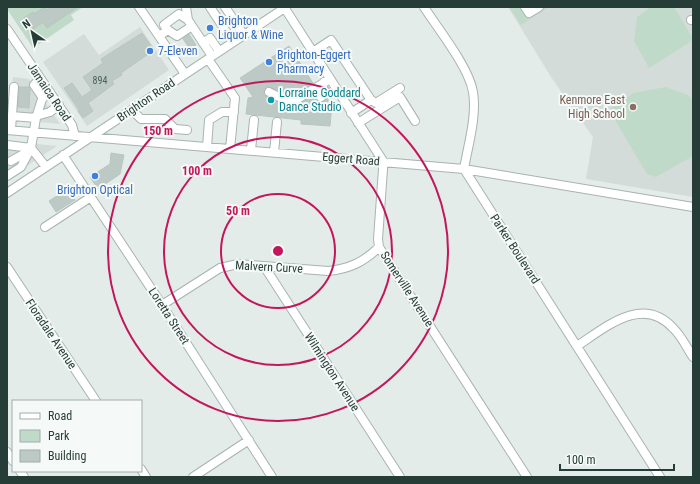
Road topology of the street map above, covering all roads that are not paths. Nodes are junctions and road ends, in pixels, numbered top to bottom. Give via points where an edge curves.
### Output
1 (139, 7) edge
2 (186, 7) edge
3 (225, 7) edge
4 (285, 7) edge
5 (424, 7) edge
6 (525, 7) edge
7 (539, 7) edge
8 (212, 8) edge
9 (190, 23) junction
10 (7, 29) edge
11 (168, 30) junction
12 (244, 35) junction
13 (159, 36) junction
14 (233, 42) junction
15 (313, 52) junction
16 (213, 55) junction
17 (185, 74) junction
18 (40, 78) junction
19 (327, 80) junction
20 (14, 87) dead end
21 (400, 88) dead end
22 (50, 92) junction
23 (269, 92) dead end
24 (321, 97) dead end
25 (43, 98) junction
26 (371, 100) junction
27 (59, 105) junction
28 (132, 110) junction
29 (234, 112) junction
30 (351, 112) junction
31 (12, 116) junction
32 (36, 117) junction
33 (254, 120) dead end
34 (415, 121) dead end
35 (277, 122) dead end
36 (358, 123) junction
37 (175, 129) junction
38 (9, 130) edge
39 (187, 130) dead end
40 (33, 132) junction
41 (75, 136) junction
42 (91, 137) junction
43 (173, 144) junction
44 (7, 145) edge
45 (17, 147) junction
46 (207, 147) junction
47 (230, 149) junction
48 (30, 150) junction
49 (250, 150) junction
50 (274, 152) junction
51 (7, 153) edge
52 (63, 156) junction
53 (11, 161) dead end
54 (383, 161) junction
55 (46, 167) junction
56 (464, 169) junction
57 (7, 176) edge
58 (9, 189) edge
59 (91, 198) junction
60 (693, 208) edge
61 (45, 227) dead end
62 (379, 247) junction
63 (264, 266) junction
64 (7, 267) edge
65 (162, 305) junction
66 (577, 346) junction
67 (693, 357) edge
68 (95, 400) edge
69 (249, 440) junction
70 (193, 477) edge
71 (272, 477) edge
72 (400, 477) edge
73 (527, 477) edge
74 (660, 477) edge

1 - 13 street
2 - 9 street
3 - 12 street
4 - 12 street, Brighton Road
4 - 15 street
5 - 56 street via 463,67 473,92 472,121
6 - 7 street via 530,13
8 - 14 street
9 - 11 street via 177,36
9 - 11 street via 179,14 164,25
9 - 16 street
10 - 18 street, Jamaica Road
11 - 13 street
12 - 14 street, Brighton Road
13 - 17 street
14 - 16 street, Brighton Road
15 - 19 street
15 - 26 street via 331,40
16 - 17 street, Brighton Road
16 - 29 street via 235,98
17 - 28 street, Brighton Road
18 - 22 street, Jamaica Road
18 - 25 street via 34,85
19 - 23 street via 291,103
19 - 24 street
19 - 30 street
20 - 31 street
21 - 26 street via 376,103
22 - 25 street
22 - 27 street, Jamaica Road
25 - 32 street
26 - 30 street
27 - 32 street via 50,112
27 - 41 street, Jamaica Road via 72,125
28 - 37 street via 141,119 165,120
28 - 42 street, Brighton Road
29 - 46 street via 222,112 210,120
29 - 47 street
30 - 36 street
31 - 32 street
31 - 38 street
32 - 40 street
33 - 49 street
34 - 36 street via 400,97
35 - 50 street
36 - 54 street
37 - 39 street
37 - 43 street
38 - 40 street, Eggert Road
40 - 41 street, Eggert Road
40 - 48 street
41 - 42 street, Eggert Road
42 - 43 street, Eggert Road
42 - 52 street, Brighton Road
43 - 46 street, Eggert Road
44 - 45 street
45 - 48 street
45 - 51 street
46 - 47 street, Eggert Road
47 - 49 street, Eggert Road
48 - 53 street
48 - 55 street
48 - 57 street via 22,167
49 - 50 street, Eggert Road
50 - 54 street, Eggert Road
52 - 55 street, Brighton Road
52 - 59 street, Loretta Street
54 - 56 street, Eggert Road
54 - 62 street, Somerville Avenue
55 - 58 street, Brighton Road
56 - 60 street, Eggert Road
56 - 66 street, Parker Boulevard
59 - 61 street
59 - 65 street, Loretta Street
62 - 63 street, Malvern Curve via 362,262 340,270
62 - 73 street, Somerville Avenue
63 - 65 street, Malvern Curve via 238,264 220,268
63 - 72 street, Wilmington Avenue
64 - 68 street, Floradale Avenue
65 - 69 street, Loretta Street
66 - 67 street via 615,320 626,315 643,313 668,323 675,329
66 - 74 street, Parker Boulevard
69 - 70 street
69 - 71 street, Loretta Street

